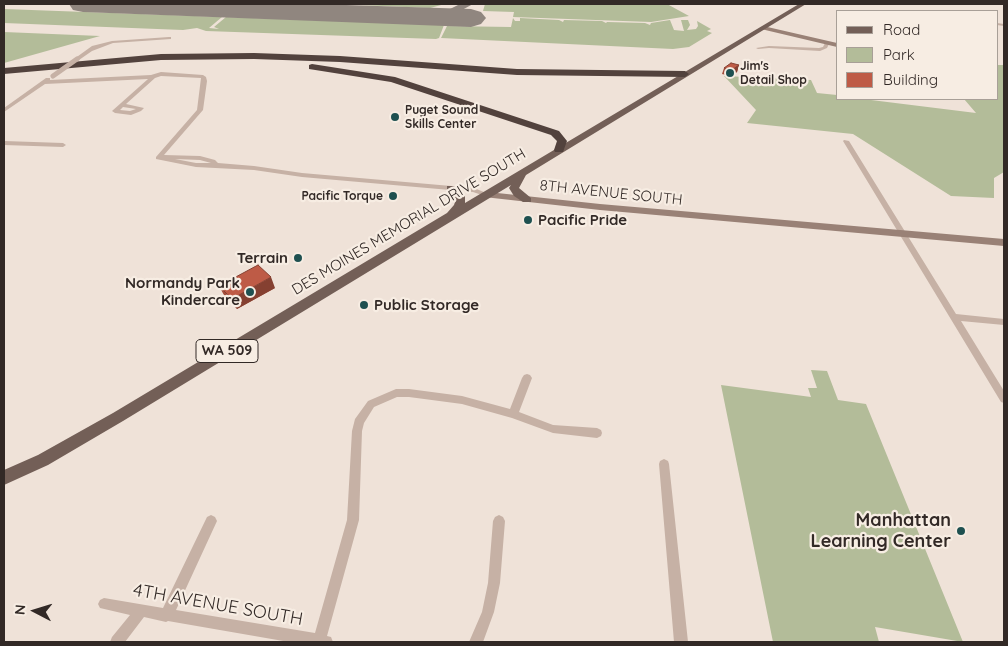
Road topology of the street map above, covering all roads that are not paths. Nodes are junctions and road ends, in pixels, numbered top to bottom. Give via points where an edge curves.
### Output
1 (803, 4) edge
2 (763, 28) junction
3 (752, 34) junction
4 (793, 35) junction
5 (169, 38) dead end
6 (134, 40) junction
7 (827, 44) junction
8 (836, 45) edge
9 (758, 48) dead end
10 (89, 50) junction
11 (153, 62) junction
12 (4, 72) edge
13 (665, 74) junction
14 (685, 74) junction
15 (203, 77) joint
16 (152, 78) junction
17 (48, 79) junction
18 (122, 105) dead end
19 (4, 110) edge
20 (846, 141) dead end
21 (4, 142) edge
22 (63, 145) dead end
23 (559, 150) junction
24 (158, 158) joint
25 (216, 164) joint
26 (524, 172) junction
27 (450, 188) junction
28 (488, 195) junction
29 (527, 200) junction
30 (447, 219) junction
31 (902, 233) junction
32 (1004, 242) edge
33 (955, 317) junction
34 (1004, 322) edge
35 (527, 378) dead end
36 (1004, 399) edge
37 (512, 414) junction
38 (597, 433) dead end
39 (664, 464) dead end
40 (4, 478) edge
41 (211, 521) dead end
42 (499, 521) dead end
43 (104, 604) dead end
44 (141, 611) junction
45 (166, 616) junction
46 (116, 642) edge
47 (323, 642) edge
48 (476, 642) edge
49 (681, 642) edge

1 - 2 main road, DES MOINES MEMORIAL DRIVE SOUTH
2 - 3 main road, DES MOINES MEMORIAL DRIVE SOUTH
2 - 4 street
3 - 4 street
3 - 14 main road, DES MOINES MEMORIAL DRIVE SOUTH
4 - 7 street
5 - 6 street
6 - 10 street via 112,42
6 - 10 street via 106,38
7 - 8 street
7 - 9 street via 820,50
10 - 17 street, bridge
11 - 12 highway
11 - 13 highway via 276,58 578,77 648,78
11 - 23 highway via 290,65 392,79 552,132 561,139
12 - 13 highway via 96,62 216,56 340,59 517,72
13 - 14 highway
14 - 23 main road, DES MOINES MEMORIAL DRIVE SOUTH / WA 509
15 - 16 street via 161,74
15 - 24 street, 8TH AVENUE SOUTH via 200,110
16 - 17 street
16 - 18 street
17 - 19 street
20 - 31 street
21 - 22 street
23 - 26 main road, DES MOINES MEMORIAL DRIVE SOUTH / WA 509
24 - 25 street, 8TH AVENUE SOUTH via 196,165
25 - 27 street, 8TH AVENUE SOUTH
26 - 28 main road, DES MOINES MEMORIAL DRIVE SOUTH / WA 509
26 - 29 main road via 514,188
27 - 28 street, 8TH AVENUE SOUTH
27 - 30 main road via 459,194 461,202
28 - 29 street, 8TH AVENUE SOUTH
28 - 30 main road, DES MOINES MEMORIAL DRIVE SOUTH / WA 509
29 - 31 street, 8TH AVENUE SOUTH
30 - 40 main road, DES MOINES MEMORIAL DRIVE SOUTH / WA 509 via 110,421 43,460
31 - 32 street, 8TH AVENUE SOUTH
31 - 33 street
33 - 34 street
33 - 36 street
35 - 37 street
37 - 38 street via 553,429
37 - 47 street via 462,400 409,393 396,393 371,404 357,431 353,520
39 - 49 street
41 - 45 street
42 - 48 street via 494,583 488,612
43 - 44 street, 4TH AVENUE SOUTH
44 - 45 street, 4TH AVENUE SOUTH
44 - 46 street
45 - 47 street, 4TH AVENUE SOUTH

